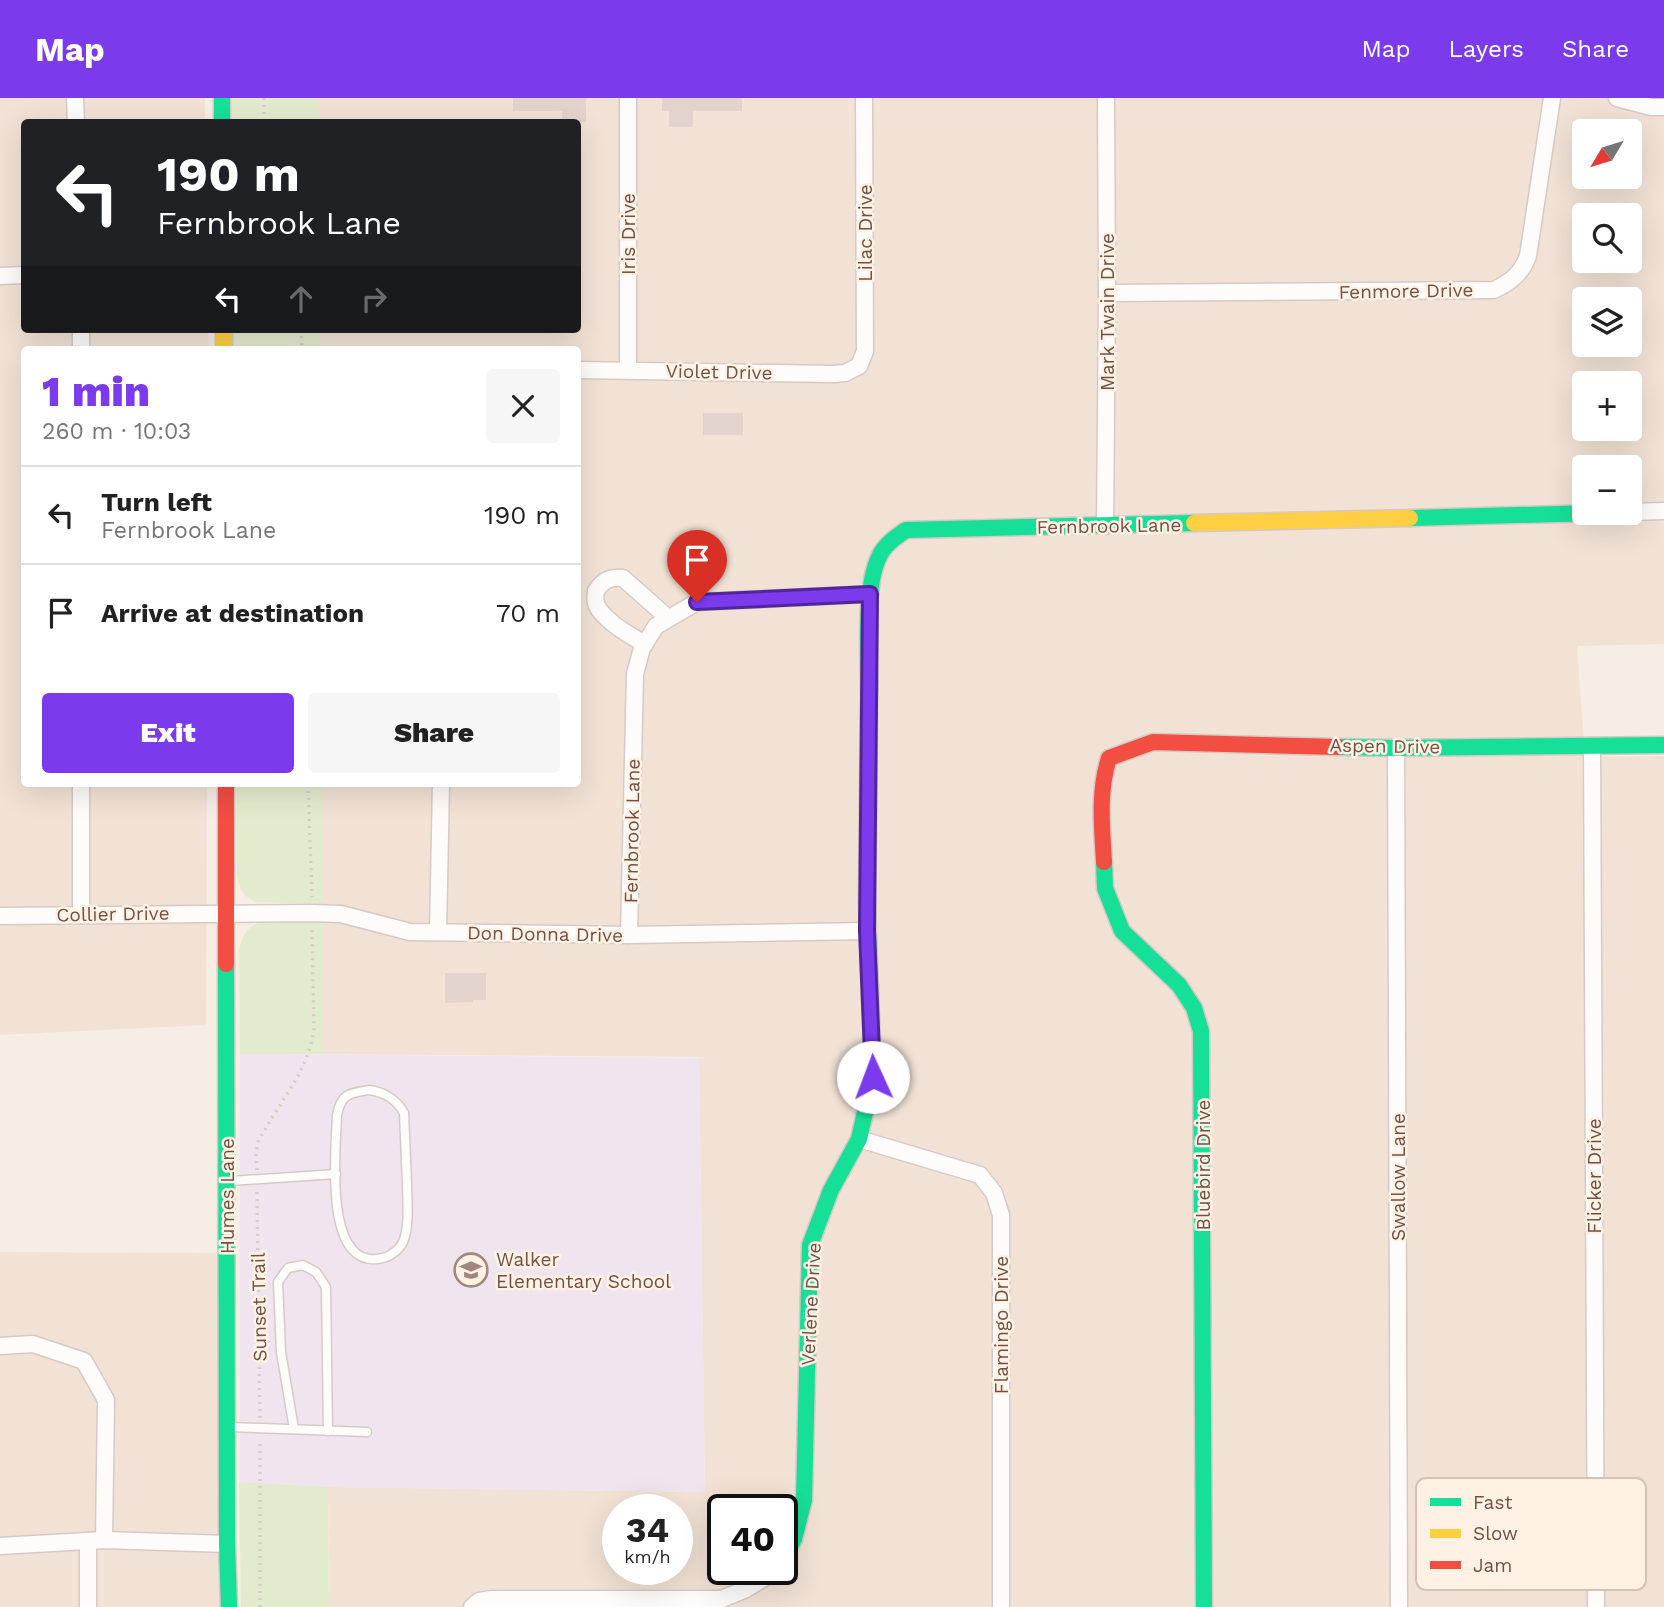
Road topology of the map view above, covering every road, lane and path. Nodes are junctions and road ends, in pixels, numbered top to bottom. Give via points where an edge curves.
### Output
1 (75, 98) edge
2 (222, 98) edge
3 (264, 98) edge
4 (628, 98) edge
5 (864, 98) edge
6 (1106, 98) edge
7 (1552, 98) edge
8 (1616, 98) edge
9 (1664, 107) edge
10 (76, 119) edge
11 (222, 119) edge
12 (264, 119) edge
13 (21, 275) edge
14 (0, 276) edge
15 (1107, 293) junction
16 (859, 366) joint
17 (581, 370) edge
18 (628, 370) junction
19 (1664, 511) edge
20 (1642, 512) edge
21 (1572, 514) edge
22 (1105, 526) junction
23 (870, 594) junction
24 (668, 618) junction
25 (645, 644) junction
26 (1664, 745) edge
27 (1592, 746) junction
28 (1396, 748) junction
29 (1109, 758) joint
30 (81, 787) edge
31 (226, 787) edge
32 (308, 787) edge
33 (441, 787) edge
34 (312, 902) dead end
35 (226, 914) junction
36 (81, 915) junction
37 (0, 916) edge
38 (312, 924) dead end
39 (867, 931) junction
40 (439, 932) junction
41 (629, 935) junction
42 (859, 1139) junction
43 (256, 1154) dead end
44 (336, 1174) junction
45 (227, 1182) junction
46 (257, 1198) dead end
47 (0, 1346) edge
48 (260, 1416) dead end
49 (227, 1427) junction
50 (294, 1429) junction
51 (328, 1430) junction
52 (367, 1432) dead end
53 (260, 1439) dead end
54 (1596, 1478) edge
55 (798, 1527) edge
56 (96, 1540) junction
57 (228, 1544) junction
58 (0, 1546) edge
59 (752, 1585) edge
60 (88, 1607) edge
61 (229, 1607) edge
62 (260, 1607) edge
63 (472, 1607) edge
64 (1001, 1607) edge
65 (1204, 1607) edge
66 (1399, 1607) edge

1 - 10 street
2 - 11 street
3 - 12 path
4 - 18 street, Iris Drive
5 - 16 street, Lilac Drive via 865,351
6 - 15 street, Mark Twain Drive
7 - 15 street, Fenmore Drive via 1528,256 1510,283 1494,290
8 - 9 street
13 - 14 street
15 - 22 street, Mark Twain Drive
16 - 18 street, Violet Drive via 834,374
17 - 18 street, Violet Drive
19 - 20 street
21 - 22 street, Fernbrook Lane
22 - 23 street, Fernbrook Lane via 906,530 887,543 877,558
23 - 24 street, Fernbrook Lane via 697,602
23 - 39 street, Verlene Drive
24 - 25 street, Fernbrook Lane via 656,626
24 - 25 street via 623,578 601,583 596,591 597,607
25 - 41 street, Fernbrook Lane via 635,674
26 - 27 street, Aspen Drive
27 - 28 street, Aspen Drive
27 - 54 street, Flicker Drive
28 - 29 street, Aspen Drive via 1153,742
28 - 66 street, Swallow Lane
29 - 65 street, Bluebird Drive via 1101,805 1105,888 1112,911 1122,931 1179,985 1194,1008 1201,1031
30 - 36 street
31 - 35 street, Humes Lane
32 - 34 path
33 - 40 street
35 - 36 street, Collier Drive
35 - 40 street, Don Donna Drive via 341,914 410,932
35 - 45 street, Humes Lane
36 - 37 street, Collier Drive
38 - 43 path via 312,1042 306,1063 262,1134
39 - 41 street, Don Donna Drive
39 - 42 street, Verlene Drive via 873,1077
40 - 41 street, Don Donna Drive
42 - 55 street, Verlene Drive via 831,1190 810,1245 804,1500
42 - 64 street, Flamingo Drive via 980,1175 994,1193 1001,1215
44 - 44 lane via 339,1225 348,1244 371,1259 395,1253 406,1233 407,1205 404,1113 392,1098 369,1090 343,1098 337,1115
44 - 45 lane
45 - 49 street, Humes Lane
46 - 48 path, Sunset Trail
47 - 56 street via 33,1344 83,1361 106,1400
49 - 50 lane
49 - 57 street, Humes Lane
50 - 51 lane
50 - 51 lane via 281,1352 278,1282 288,1268 303,1265 316,1272 326,1287
51 - 52 lane
53 - 62 path
56 - 57 street
56 - 58 street
56 - 60 street
57 - 61 street, Humes Lane
59 - 63 street via 722,1599 491,1599

